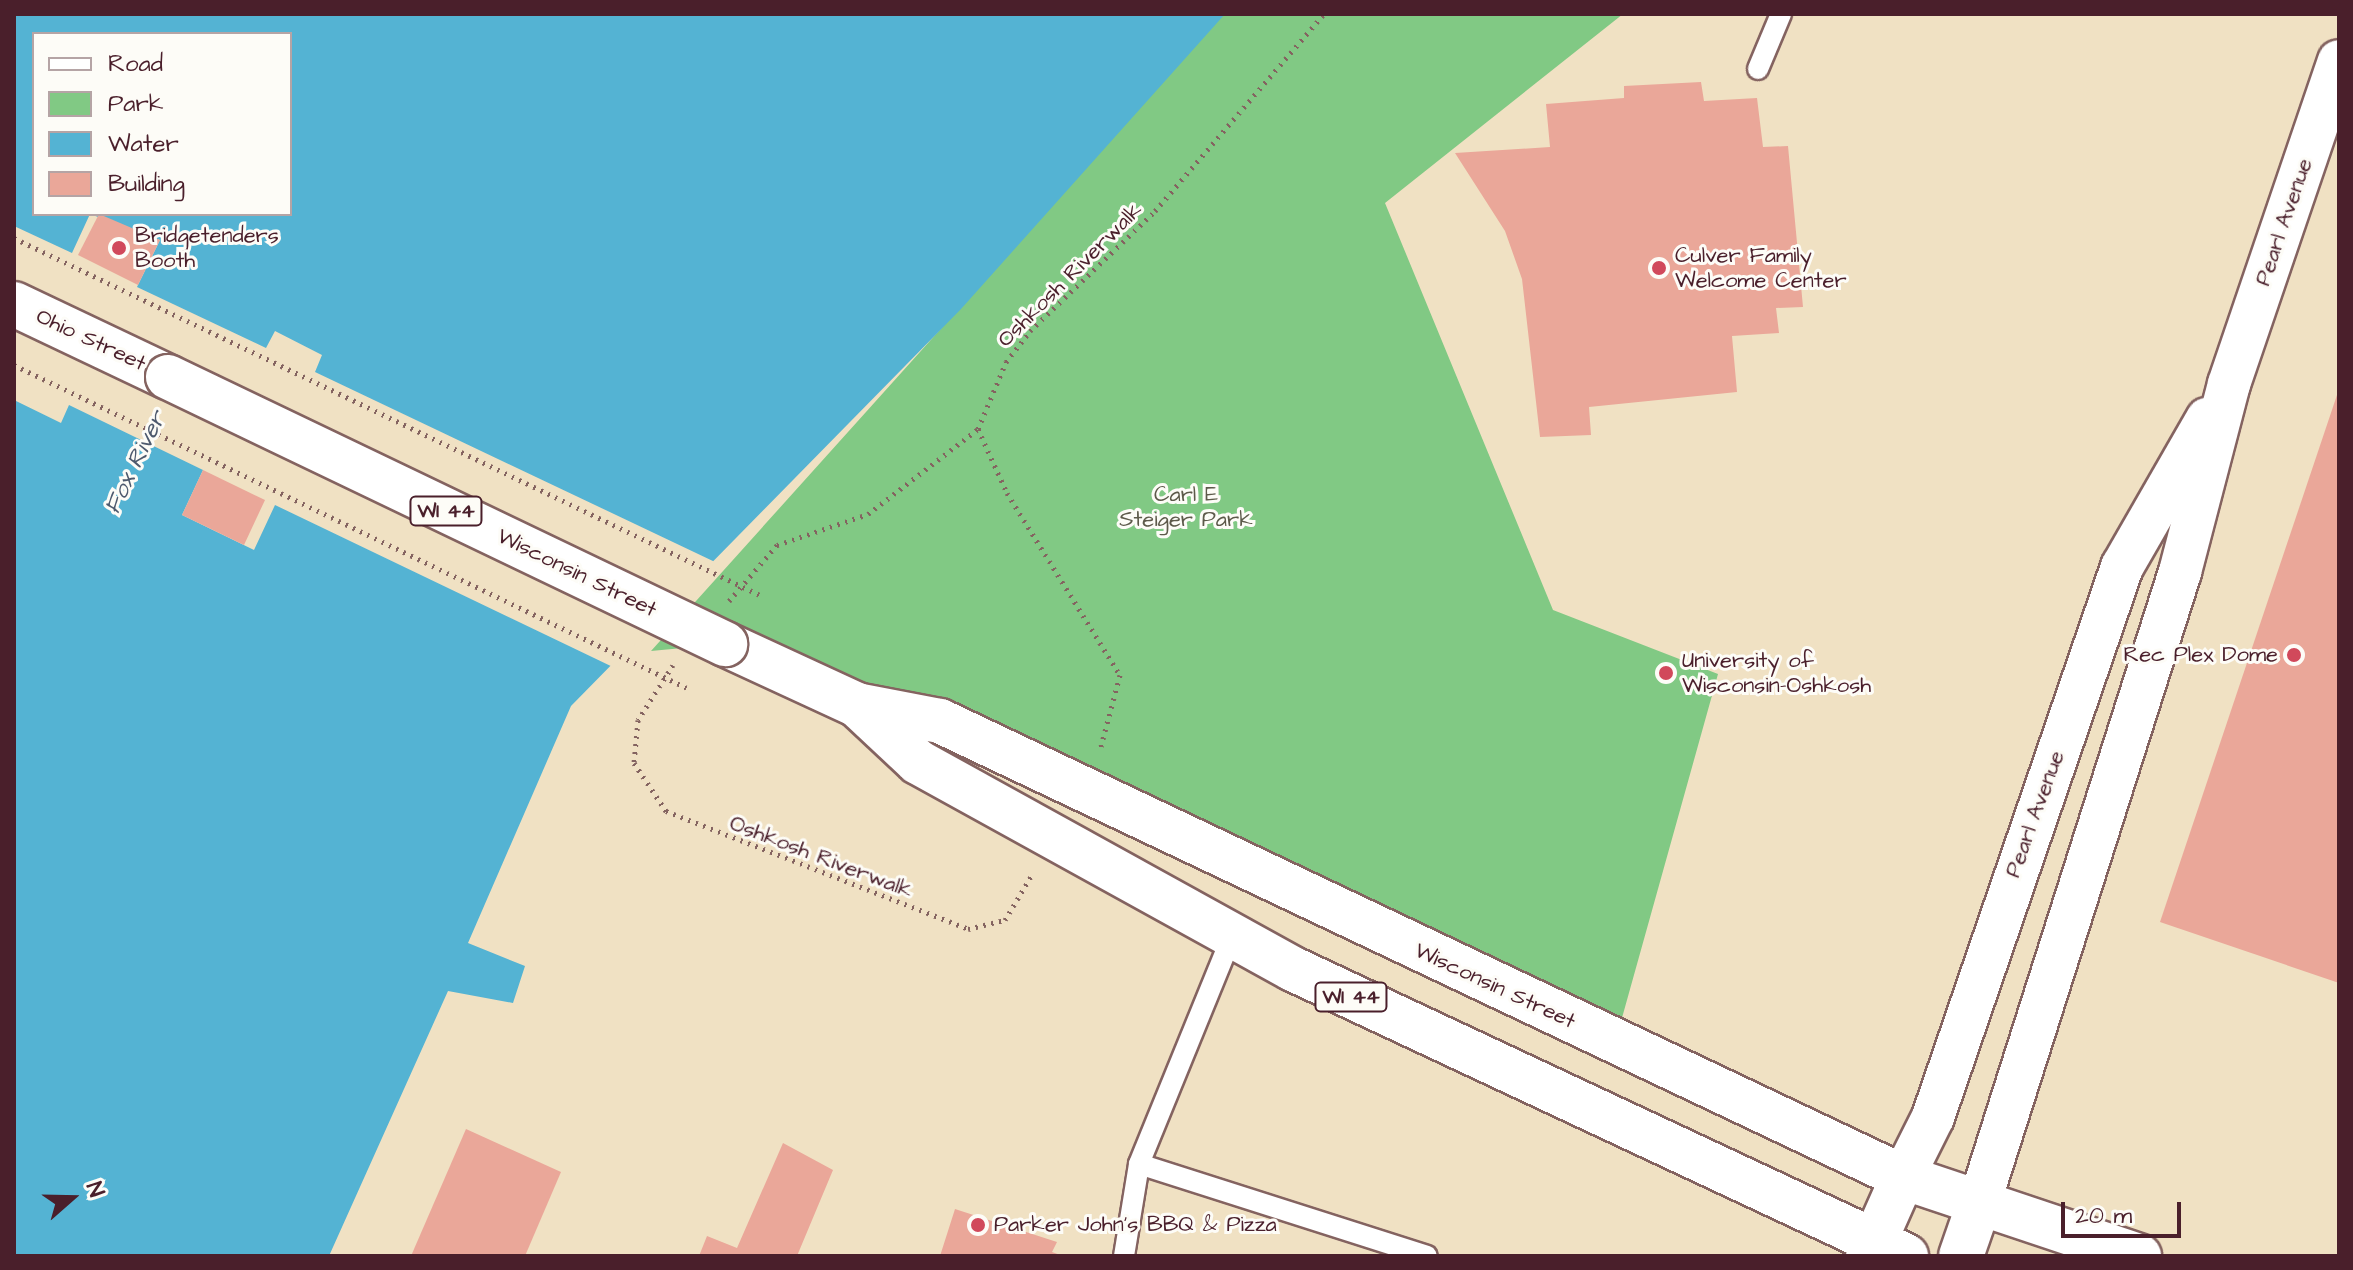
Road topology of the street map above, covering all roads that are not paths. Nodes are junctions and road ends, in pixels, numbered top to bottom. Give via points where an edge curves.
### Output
1 (1781, 14) edge
2 (2338, 66) edge
3 (1758, 69) dead end
4 (14, 304) edge
5 (168, 377) joint
6 (2229, 384) junction
7 (857, 705) junction
8 (1232, 936) junction
9 (1139, 1164) junction
10 (1903, 1177) junction
11 (1979, 1204) junction
12 (1882, 1252) edge
13 (1124, 1256) edge
14 (1427, 1256) edge
15 (1961, 1256) edge
16 (2139, 1256) edge

1 - 3 lane
2 - 6 street, Pearl Avenue
4 - 5 main road, Ohio Street / WI 44
5 - 7 main road, Wisconsin Street / WI 44, bridge
6 - 10 street, Pearl Avenue via 2122,567 1933,1117
6 - 11 street, Pearl Avenue via 2180,572
7 - 8 main road, Wisconsin Street / WI 44 via 918,762
7 - 10 main road, Wisconsin Street / WI 44 via 940,721
8 - 9 lane
8 - 12 main road, Wisconsin Street / WI 44
9 - 13 lane
9 - 14 lane
10 - 11 main road, Wisconsin Street / WI 44
10 - 12 main road, Pearl Avenue
11 - 15 main road, Pearl Avenue
11 - 16 main road, Wisconsin Street / WI 44

